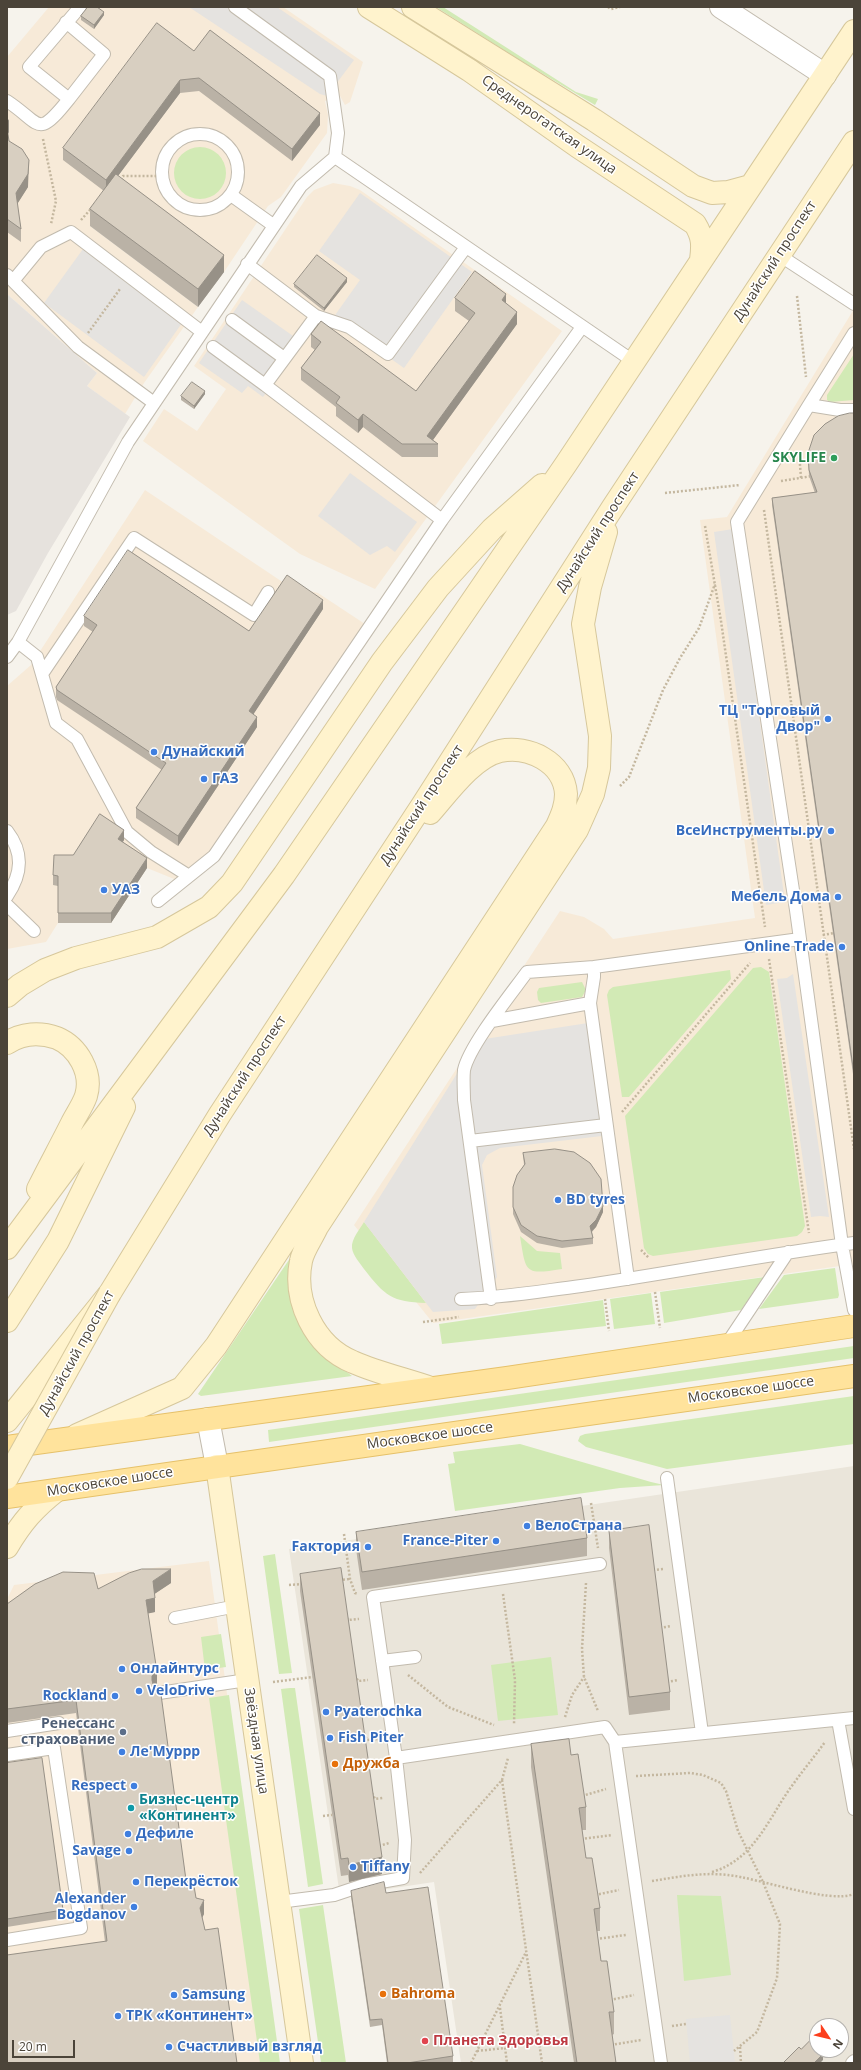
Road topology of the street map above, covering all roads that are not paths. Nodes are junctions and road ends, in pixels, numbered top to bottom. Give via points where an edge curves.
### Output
1 (80, 7) edge
2 (235, 7) edge
3 (369, 7) edge
4 (413, 7) edge
5 (721, 7) edge
6 (66, 22) junction
7 (854, 31) edge
8 (824, 75) junction
9 (69, 99) junction
10 (7, 101) edge
11 (854, 142) edge
12 (335, 156) junction
13 (750, 186) junction
14 (231, 195) junction
15 (273, 225) junction
16 (466, 247) junction
17 (779, 255) junction
18 (701, 260) junction
19 (247, 264) junction
20 (10, 278) edge
21 (854, 304) edge
22 (316, 316) junction
23 (232, 320) dead end
24 (582, 327) junction
25 (202, 332) junction
26 (854, 333) edge
27 (214, 347) dead end
28 (284, 358) junction
29 (633, 361) junction
30 (265, 385) junction
31 (154, 403) junction
32 (809, 405) junction
33 (854, 410) edge
34 (566, 464) junction
35 (613, 507) junction
36 (442, 520) junction
37 (268, 592) dead end
38 (18, 642) junction
39 (7, 657) edge
40 (42, 674) junction
41 (7, 831) edge
42 (379, 871) junction
43 (190, 876) junction
44 (7, 896) edge
45 (158, 901) dead end
46 (7, 905) edge
47 (34, 931) dead end
48 (800, 939) junction
49 (594, 967) junction
50 (7, 996) edge
51 (590, 1003) junction
52 (492, 1021) junction
53 (7, 1043) edge
54 (149, 1057) junction
55 (606, 1126) junction
56 (470, 1141) junction
57 (854, 1243) edge
58 (842, 1245) junction
59 (7, 1248) edge
60 (788, 1252) junction
61 (628, 1279) junction
62 (110, 1293) junction
63 (461, 1299) dead end
64 (491, 1299) junction
65 (854, 1310) edge
66 (7, 1321) edge
67 (854, 1326) edge
68 (726, 1345) junction
69 (854, 1376) edge
70 (432, 1388) junction
71 (208, 1419) junction
72 (7, 1421) edge
73 (73, 1437) junction
74 (7, 1447) edge
75 (217, 1466) junction
76 (7, 1478) edge
77 (667, 1478) dead end
78 (57, 1490) junction
79 (7, 1497) edge
80 (7, 1547) edge
81 (600, 1564) road end
82 (237, 1606) junction
83 (175, 1618) dead end
84 (415, 1657) dead end
85 (382, 1661) junction
86 (247, 1680) junction
87 (158, 1693) edge
88 (854, 1718) edge
89 (838, 1722) junction
90 (59, 1723) edge
91 (7, 1731) edge
92 (702, 1734) junction
93 (615, 1742) junction
94 (7, 1755) edge
95 (396, 1758) junction
96 (854, 1809) edge
97 (279, 1902) junction
98 (7, 1940) edge
99 (854, 2061) edge
100 (302, 2063) edge
101 (661, 2063) edge
102 (852, 2063) edge

1 - 6 lane
2 - 12 lane via 330,76 338,133
3 - 18 main road, Среднерогатская улица via 470,70 577,146 695,224 704,244
4 - 13 main road, Среднерогатская улица via 594,120 693,186 712,193
5 - 8 street
6 - 9 lane via 104,54
6 - 9 lane via 29,67
7 - 8 main road
8 - 13 main road
9 - 10 lane via 48,124 41,125 33,122
11 - 17 main road, Дунайский проспект
12 - 15 lane via 301,186
12 - 16 lane
13 - 18 main road
14 - 14 lane via 238,177 237,163 228,146 214,137 193,135 175,144 164,158 162,176 169,194 185,207 198,211 209,210 222,204
14 - 15 lane
15 - 19 lane
16 - 22 lane via 388,354 349,326
16 - 24 lane
17 - 21 lane
17 - 35 main road, Дунайский проспект
18 - 29 main road
19 - 22 lane
19 - 25 lane
20 - 25 lane via 41,247 71,232
20 - 31 lane via 78,346
22 - 28 lane
23 - 28 lane
24 - 29 lane
24 - 36 lane
25 - 31 lane
26 - 32 lane
27 - 30 lane
28 - 30 lane
29 - 34 main road
30 - 36 lane
31 - 38 lane via 128,442
32 - 33 lane
32 - 48 lane via 737,522
34 - 50 main road via 492,529 438,588 382,662 232,883 209,907 156,937 76,958 45,970
34 - 54 main road via 284,875
35 - 42 main road, Дунайский проспект
35 - 70 main road via 590,587 583,624 600,736 593,794 577,830 321,1221 301,1259 300,1291 308,1316 321,1338 352,1362
36 - 43 lane via 214,856
37 - 40 lane via 254,615 134,538
38 - 39 lane
38 - 40 lane via 37,657
40 - 43 lane via 56,723 77,739 127,832 152,852
41 - 44 lane via 17,846 19,864 15,884
42 - 62 main road, Дунайский проспект via 220,1114
42 - 73 main road via 472,766 499,751 534,754 553,765 561,778 566,793 564,810 557,826 216,1346 182,1388
43 - 45 lane
46 - 47 lane
48 - 49 lane
48 - 58 lane
49 - 51 lane
49 - 52 lane via 527,972
51 - 52 lane
51 - 55 lane
52 - 56 lane via 471,1052 464,1070 464,1100
53 - 59 main road via 30,1034 62,1041 77,1054 84,1065 87,1086 86,1096
54 - 59 main road
54 - 66 main road via 58,1241
55 - 56 lane
55 - 61 lane
56 - 64 lane
57 - 58 lane
58 - 60 lane
58 - 65 lane
60 - 61 lane
60 - 68 lane
61 - 64 lane
62 - 72 main road, bridge
62 - 76 main road, Дунайский проспект, bridge
63 - 64 lane
67 - 68 main road
68 - 70 main road
69 - 75 main road, Московское шоссе
70 - 71 main road
71 - 73 main road
71 - 75 street, Звёздная улица
73 - 74 main road
75 - 78 main road, Московское шоссе
75 - 82 main road, Звёздная улица
77 - 92 lane
78 - 79 main road, Московское шоссе
78 - 80 main road via 38,1504 22,1521
81 - 85 lane via 373,1597
82 - 83 lane
82 - 86 main road, Звёздная улица
84 - 85 lane
85 - 95 lane
86 - 87 lane
86 - 97 main road, Звёздная улица
88 - 89 lane
89 - 92 lane
89 - 96 lane
90 - 91 lane
92 - 93 lane
93 - 95 lane via 605,1728 515,1738
93 - 101 lane
94 - 98 lane via 54,1748 81,1928
95 - 97 lane via 405,1840 403,1878 364,1885 334,1895
97 - 100 main road, Звёздная улица
99 - 102 lane

